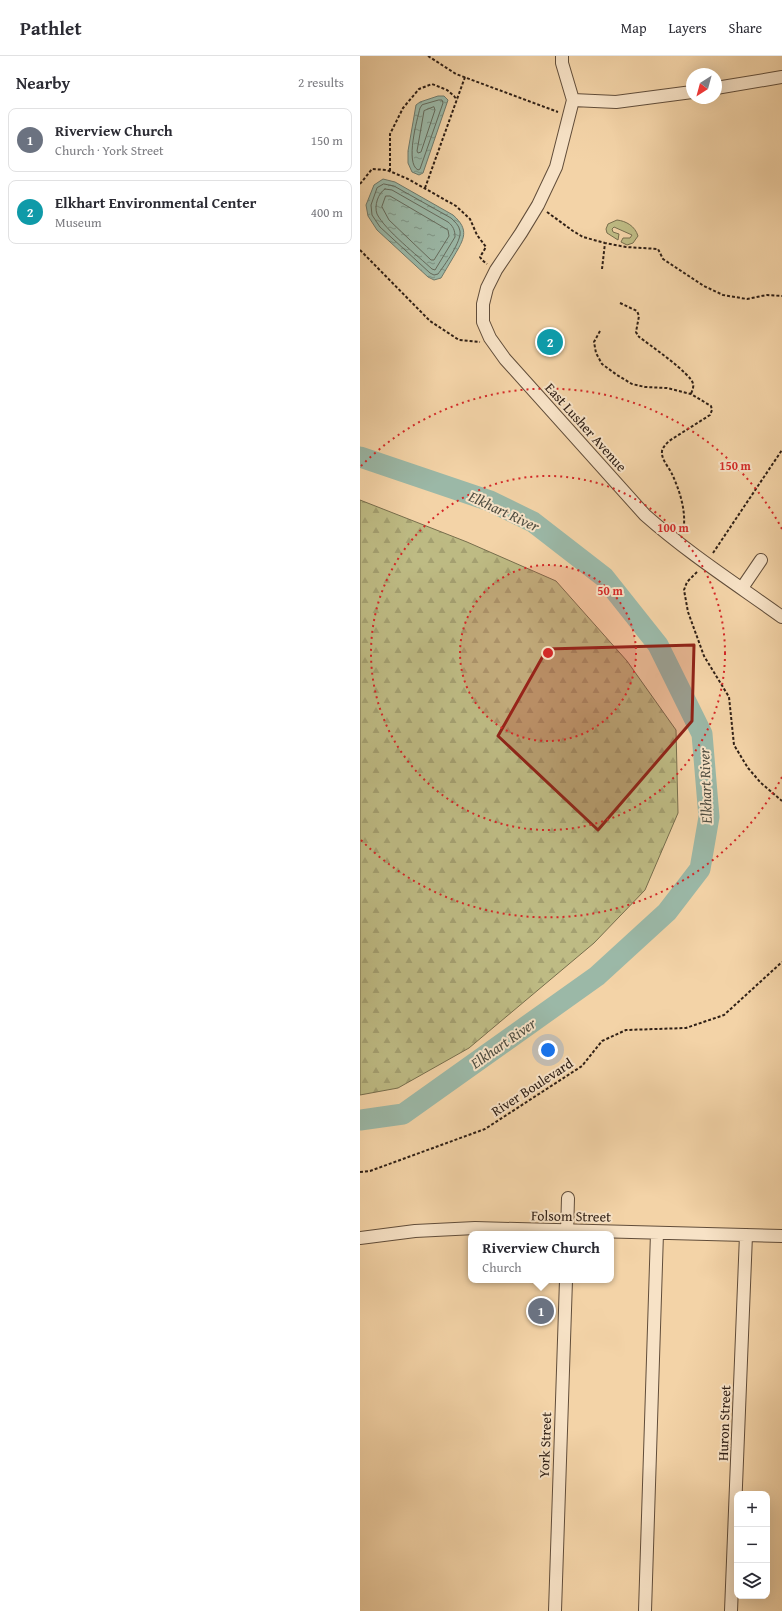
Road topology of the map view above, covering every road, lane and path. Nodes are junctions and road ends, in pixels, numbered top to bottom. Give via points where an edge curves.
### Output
1 (428, 56) edge
2 (562, 56) edge
3 (465, 77) junction
4 (782, 77) edge
5 (722, 87) edge
6 (686, 93) edge
7 (457, 100) junction
8 (573, 100) junction
9 (568, 116) junction
10 (390, 171) junction
11 (360, 184) edge
12 (425, 188) junction
13 (536, 207) junction
14 (605, 243) junction
15 (360, 250) edge
16 (602, 269) dead end
17 (496, 270) junction
18 (782, 296) edge
19 (620, 303) dead end
20 (600, 331) dead end
21 (490, 338) junction
22 (691, 394) junction
23 (782, 450) edge
24 (678, 542) junction
25 (761, 560) dead end
26 (705, 563) junction
27 (742, 588) junction
28 (782, 618) edge
29 (782, 801) edge
30 (782, 962) edge
31 (360, 1172) edge
32 (568, 1198) dead end
33 (530, 1231) edge
34 (567, 1231) edge
35 (614, 1233) edge
36 (657, 1233) junction
37 (746, 1235) junction
38 (782, 1236) edge
39 (360, 1238) edge
40 (566, 1283) edge
41 (555, 1611) edge
42 (645, 1611) edge
43 (731, 1611) edge

1 - 3 path
2 - 8 street
3 - 7 path
3 - 9 path
4 - 5 street
6 - 8 street via 616,102
7 - 10 path via 446,90 432,84 418,89 403,108 390,134
7 - 12 path
8 - 9 street, East Lusher Avenue
9 - 13 street, East Lusher Avenue via 556,167
10 - 11 path via 372,169
10 - 12 path
12 - 17 path via 456,206 470,219 486,247 480,257
13 - 14 path via 573,231
13 - 17 street, East Lusher Avenue
14 - 16 path
14 - 18 path via 658,249 663,259 704,286 723,295 747,299 767,295
15 - 21 path via 430,322 459,340 481,342
17 - 21 street, East Lusher Avenue via 483,304 483,322
19 - 22 path via 636,311 639,316 636,332 638,336 692,380 694,385
20 - 22 path via 594,342 596,353 602,364 617,375 632,384
21 - 24 street, East Lusher Avenue via 505,359 645,515
22 - 24 path via 711,406 710,415 669,441 662,452 682,502 684,526
23 - 26 path
24 - 26 street, East Lusher Avenue
25 - 27 street
26 - 27 street, East Lusher Avenue
26 - 29 path via 687,582 684,590 688,612 704,656 729,697 734,745 760,783
27 - 28 street, East Lusher Avenue
30 - 31 path, River Boulevard via 724,1015 686,1028 626,1030 602,1041 582,1066 485,1129 370,1171
32 - 34 street
33 - 39 street, Folsom Street via 475,1228 415,1231
35 - 36 street, Folsom Street
36 - 37 street, Folsom Street
36 - 42 street
37 - 38 street, Folsom Street
37 - 43 street, Huron Street
40 - 41 street, York Street

